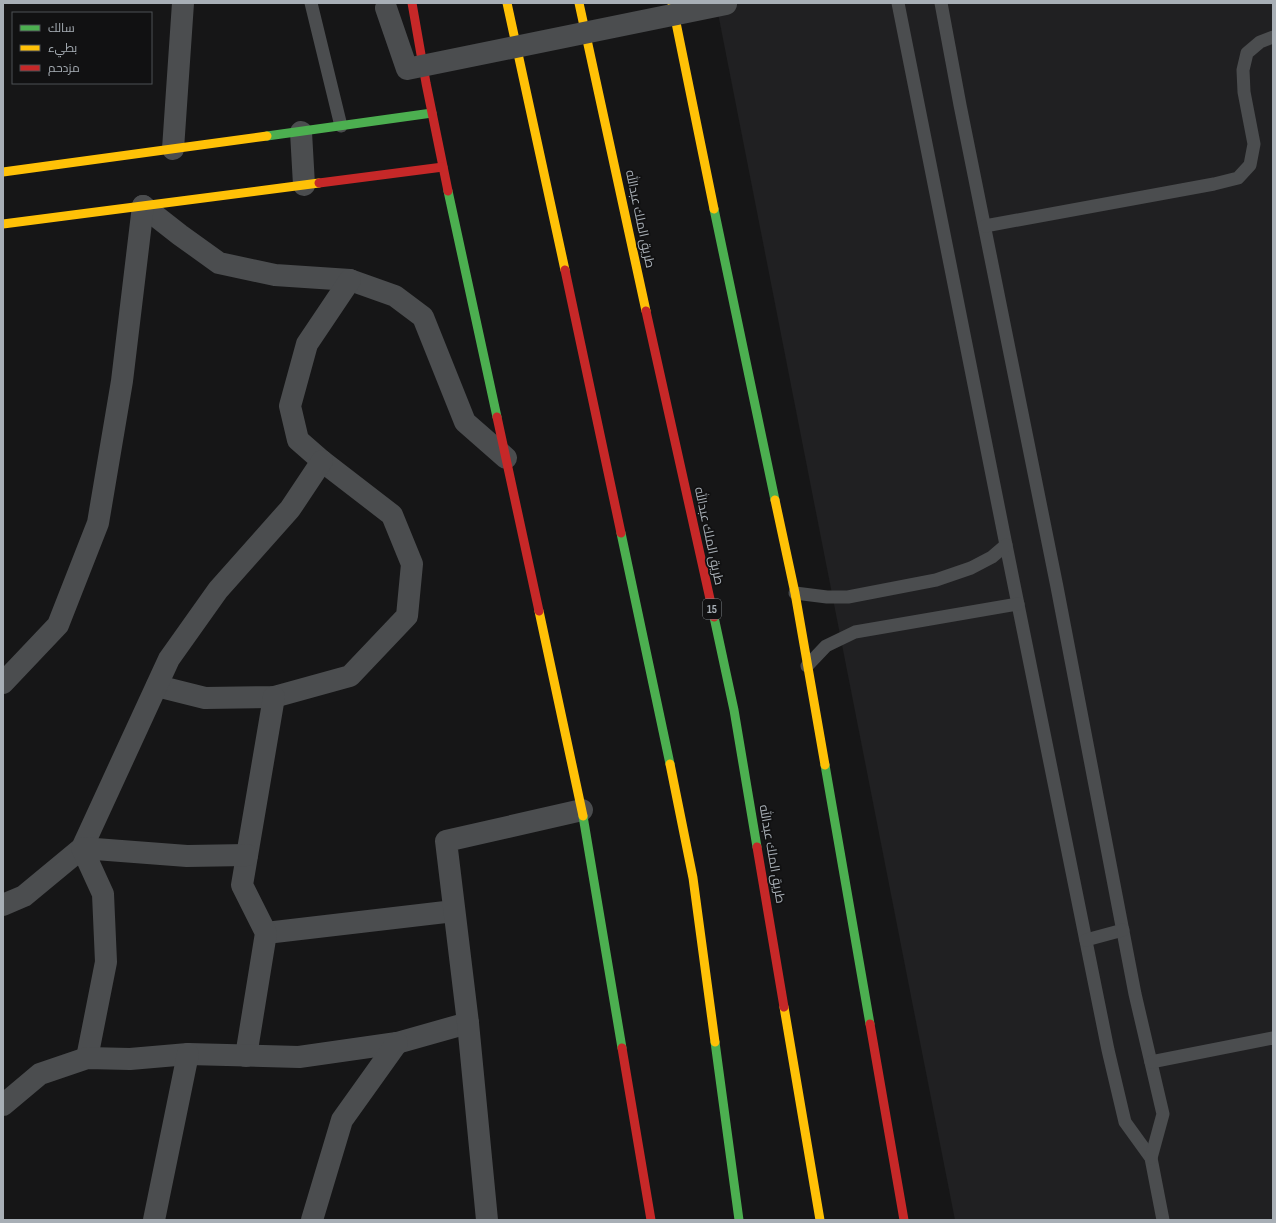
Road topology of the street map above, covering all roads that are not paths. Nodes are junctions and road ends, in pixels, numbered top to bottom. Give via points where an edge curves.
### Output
1 (183, 3) edge
2 (311, 3) edge
3 (412, 3) edge
4 (507, 3) edge
5 (579, 3) edge
6 (672, 3) edge
7 (726, 3) edge
8 (898, 3) edge
9 (941, 3) edge
10 (386, 8) dead end
11 (1273, 37) edge
12 (432, 113) junction
13 (341, 126) junction
14 (301, 132) junction
15 (173, 149) junction
16 (443, 167) junction
17 (3, 172) edge
18 (304, 185) junction
19 (143, 206) junction
20 (3, 224) edge
21 (985, 226) junction
22 (350, 280) junction
23 (506, 458) junction
24 (322, 461) junction
25 (1006, 545) junction
26 (795, 593) junction
27 (1018, 604) junction
28 (807, 666) junction
29 (3, 683) edge
30 (157, 686) junction
31 (274, 696) junction
32 (582, 810) junction
33 (82, 848) junction
34 (247, 855) junction
35 (3, 905) edge
36 (454, 911) junction
37 (1123, 930) junction
38 (266, 933) junction
39 (1086, 940) junction
40 (468, 1023) junction
41 (1273, 1038) edge
42 (397, 1043) junction
43 (188, 1054) junction
44 (246, 1056) junction
45 (87, 1058) junction
46 (1151, 1062) junction
47 (3, 1105) edge
48 (1151, 1158) junction
49 (154, 1220) edge
50 (312, 1220) edge
51 (487, 1220) edge
52 (651, 1220) edge
53 (739, 1220) edge
54 (820, 1220) edge
55 (904, 1220) edge
56 (1163, 1220) edge

1 - 15 street
2 - 13 lane
3 - 12 main road
4 - 53 main road via 640,619 693,878
5 - 54 main road, طريق الملك عبدالله / 15 via 734,710
6 - 26 main road
7 - 10 street, bridge via 407,69
8 - 25 lane
9 - 21 lane
11 - 21 lane via 1260,42 1248,53 1243,70 1244,92 1254,144 1250,165 1238,178
12 - 13 main road
12 - 16 main road
13 - 14 main road
14 - 15 main road
14 - 18 street
15 - 17 main road
16 - 18 main road
16 - 23 main road
18 - 19 main road
19 - 20 main road
19 - 22 street via 219,263 275,276
19 - 29 street via 122,381 98,523 58,625
21 - 37 lane
22 - 23 street via 395,296 423,317 464,422
22 - 24 street via 307,344 290,406 298,440
23 - 32 main road
24 - 30 street via 290,509 218,590 169,659
24 - 31 street via 392,515 412,564 407,616 350,676
25 - 26 lane via 992,557 971,568 936,580 848,597
25 - 27 lane
26 - 28 main road
27 - 28 lane via 855,632 826,646
27 - 39 lane
28 - 55 main road
30 - 31 street via 205,698
30 - 33 street
31 - 34 street
32 - 36 street via 446,842
32 - 52 main road
33 - 34 street via 187,856
33 - 35 street via 24,896
33 - 45 street via 103,894 106,962
34 - 38 street via 242,885
36 - 38 street
36 - 40 street
37 - 39 lane
37 - 46 lane
38 - 44 street
39 - 48 lane via 1125,1122
40 - 42 street
40 - 51 street
41 - 46 lane
42 - 44 street via 299,1057
42 - 50 street via 342,1120
43 - 44 street
43 - 45 street via 130,1059
43 - 49 street
45 - 47 street via 40,1074
46 - 48 lane via 1163,1114
48 - 56 lane

